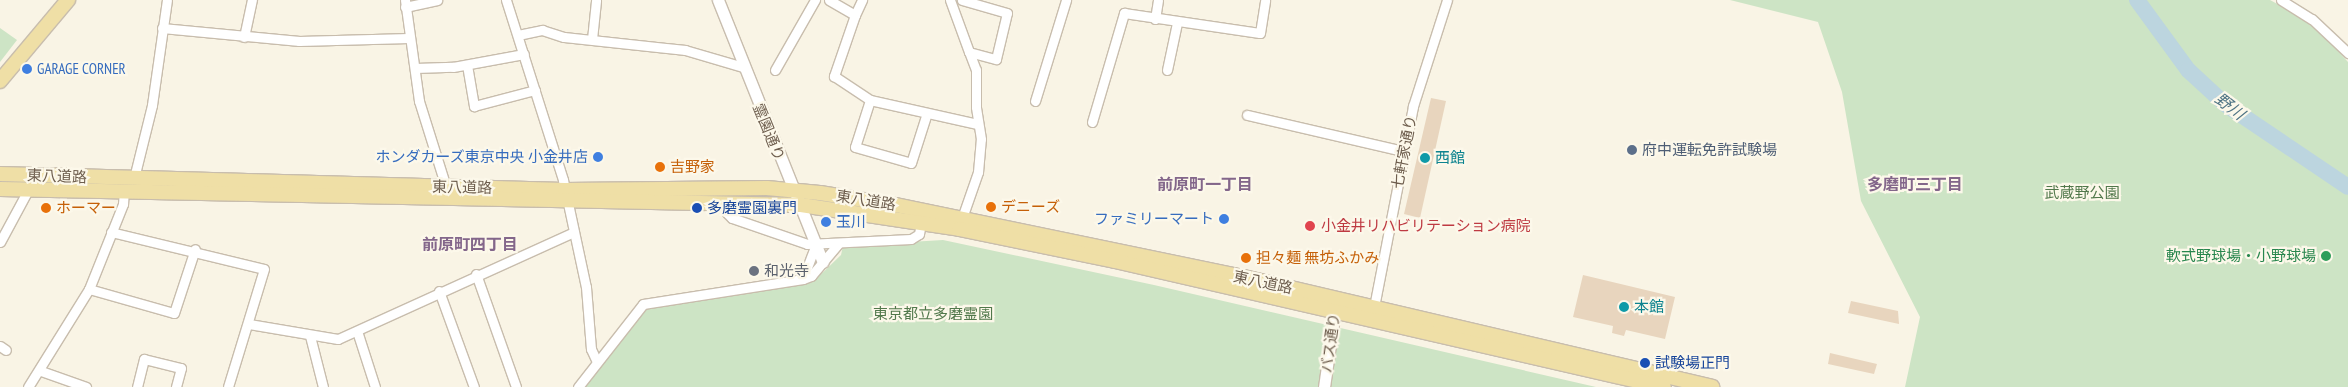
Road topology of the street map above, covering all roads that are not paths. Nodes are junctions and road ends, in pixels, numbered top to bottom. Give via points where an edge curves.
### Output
1 (167, 0) edge
2 (252, 0) edge
3 (437, 0) edge
4 (506, 0) edge
5 (596, 0) edge
6 (718, 0) edge
7 (815, 0) edge
8 (828, 0) edge
9 (862, 0) edge
10 (950, 0) edge
11 (962, 0) edge
12 (1066, 0) edge
13 (1158, 0) edge
14 (1265, 0) edge
15 (1447, 0) edge
16 (2281, 0) edge
17 (62, 1) edge
18 (405, 4) edge
19 (855, 16) junction
20 (1155, 19) junction
21 (1177, 22) junction
22 (162, 28) junction
23 (518, 35) junction
24 (244, 37) junction
25 (409, 38) junction
26 (592, 39) junction
27 (969, 52) junction
28 (2348, 53) edge
29 (524, 54) junction
30 (467, 65) junction
31 (744, 66) junction
32 (415, 68) junction
33 (774, 70) dead end
34 (1167, 70) dead end
35 (0, 81) edge
36 (535, 90) junction
37 (870, 100) junction
38 (1035, 101) dead end
39 (927, 113) junction
40 (1247, 115) dead end
41 (1092, 122) dead end
42 (977, 124) junction
43 (1403, 151) junction
44 (0, 174) edge
45 (134, 178) junction
46 (446, 187) junction
47 (0, 189) edge
48 (28, 190) junction
49 (124, 190) junction
50 (793, 190) junction
51 (566, 196) junction
52 (726, 203) junction
53 (801, 205) junction
54 (962, 218) junction
55 (921, 223) junction
56 (111, 232) junction
57 (574, 232) junction
58 (0, 242) edge
59 (839, 243) junction
60 (816, 244) junction
61 (195, 249) junction
62 (823, 262) junction
63 (476, 274) junction
64 (803, 279) junction
65 (89, 289) junction
66 (439, 291) junction
67 (1337, 299) junction
68 (1371, 306) junction
69 (1333, 314) junction
70 (249, 324) junction
71 (357, 331) junction
72 (310, 336) junction
73 (1435, 336) junction
74 (597, 362) junction
75 (41, 370) junction
76 (28, 387) edge
77 (86, 387) edge
78 (137, 387) edge
79 (176, 387) edge
80 (228, 387) edge
81 (323, 387) edge
82 (375, 387) edge
83 (474, 387) edge
84 (516, 387) edge
85 (578, 387) edge
86 (1324, 387) edge
87 (1664, 387) edge
88 (1712, 387) edge

1 - 22 street
2 - 24 street
3 - 18 street
4 - 23 street
5 - 26 street
6 - 31 street, 霊園通り
7 - 33 street
8 - 19 street
9 - 19 street
10 - 27 street
11 - 27 street via 1008,12 996,59
12 - 38 street
13 - 20 street
14 - 21 street via 1260,33
15 - 43 street, 七軒家通り via 1422,71
16 - 28 street via 2312,20
17 - 35 main road
18 - 25 street
19 - 37 street via 834,76
20 - 21 street
20 - 41 street via 1124,13
21 - 34 street
22 - 24 street
22 - 45 street via 152,105
23 - 26 street via 542,30
23 - 29 street
24 - 25 street via 299,41
25 - 32 street
26 - 31 street via 697,52
27 - 42 street via 976,70
29 - 30 street
29 - 36 street
30 - 32 street
30 - 36 street via 474,106
31 - 50 street, 霊園通り
32 - 46 street via 419,101
36 - 51 street
37 - 39 street
37 - 39 street via 855,147 910,163
39 - 42 street
40 - 43 street
42 - 54 street via 982,131 979,165
43 - 68 street, 七軒家通り
44 - 45 main road, 東八道路
45 - 46 main road, 東八道路
46 - 51 main road, 東八道路
47 - 48 main road, 東八道路
48 - 49 main road, 東八道路
48 - 58 street
49 - 51 main road, 東八道路
49 - 56 street
50 - 51 main road, 東八道路
50 - 53 street, 霊園通り
50 - 54 main road, 東八道路
51 - 52 main road, 東八道路
51 - 57 street
52 - 53 main road, 東八道路
52 - 60 street via 727,213 732,218
53 - 55 main road, 東八道路
53 - 60 street, 霊園通り
54 - 67 main road, 東八道路
55 - 59 street via 919,234 911,239
55 - 69 main road, 東八道路 via 1172,274
56 - 61 street
56 - 65 street
57 - 63 street
57 - 74 street via 586,287 591,349
59 - 60 street
59 - 62 street
60 - 62 street, 霊園通り
60 - 64 street
61 - 65 street via 174,313
61 - 70 street via 264,269
62 - 64 street
63 - 66 street
63 - 84 street
64 - 74 street via 643,304
65 - 75 street
66 - 71 street
66 - 83 street
67 - 68 main road, 東八道路
67 - 69 street, バス通り
68 - 73 main road via 1371,315
68 - 88 main road, 東八道路
69 - 73 main road, 東八道路
69 - 86 street, バス通り
70 - 72 street
70 - 80 street
71 - 72 street via 338,340
71 - 82 street
72 - 81 street
73 - 87 main road, 東八道路
74 - 85 street
75 - 76 street
75 - 77 street
78 - 79 street via 144,359 181,368

